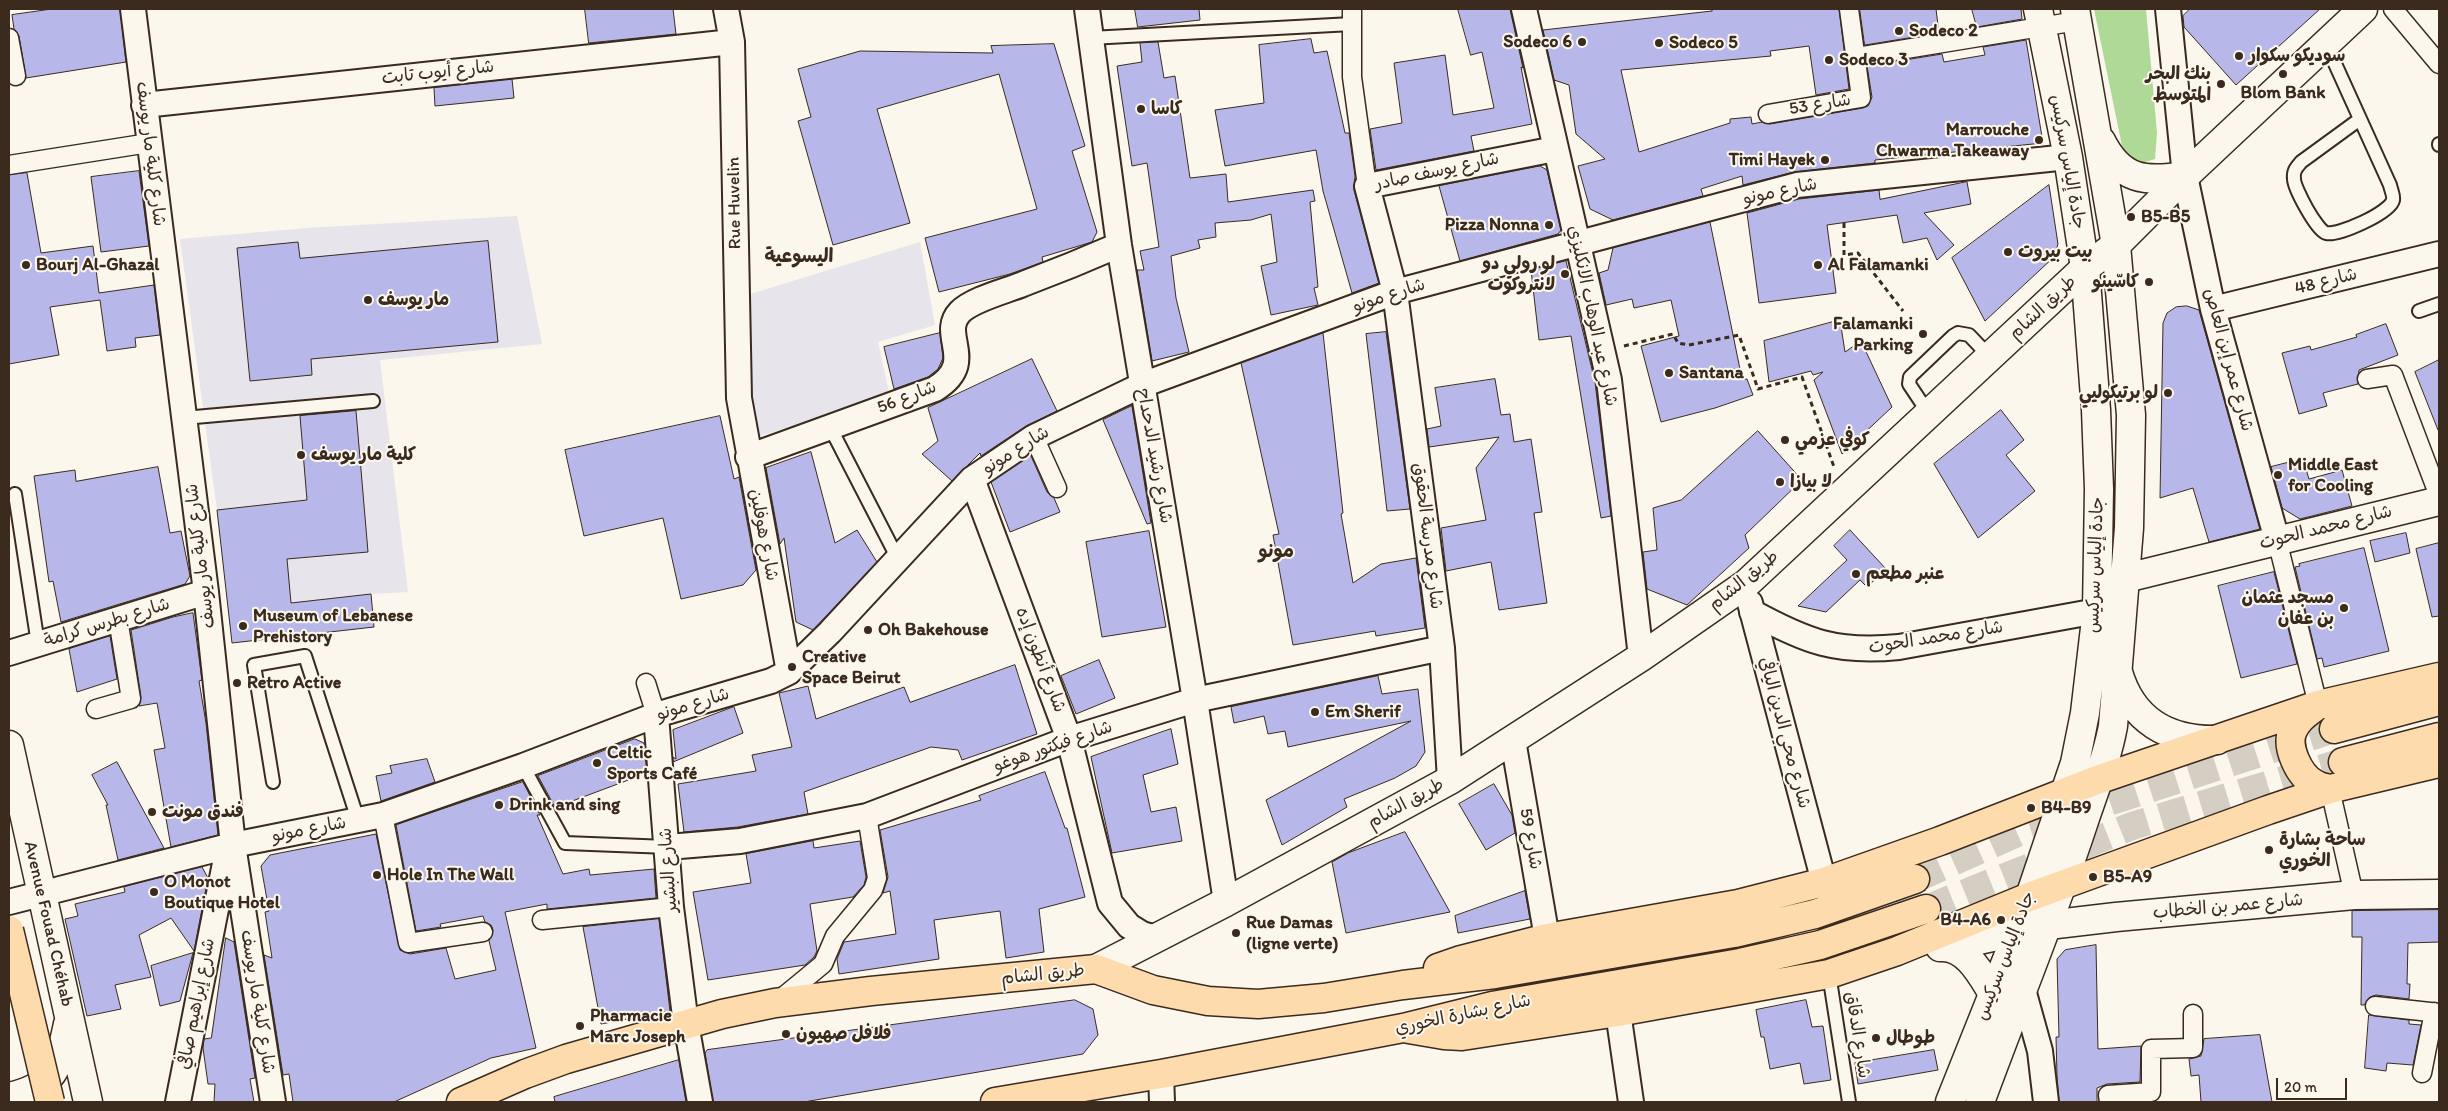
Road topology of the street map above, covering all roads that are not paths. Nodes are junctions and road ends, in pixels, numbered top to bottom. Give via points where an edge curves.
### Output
1 (133, 9) edge
2 (726, 9) edge
3 (1087, 9) edge
4 (1524, 9) edge
5 (1849, 9) edge
6 (2168, 9) edge
7 (2363, 9) edge
8 (2384, 9) edge
9 (2393, 9) edge
10 (2076, 15) edge
11 (1352, 16) edge
12 (2040, 18) edge
13 (9, 38) edge
14 (1090, 38) junction
15 (732, 42) junction
16 (1857, 57) junction
17 (2332, 57) junction
18 (2439, 64) edge
19 (16, 76) dead end
20 (144, 105) junction
21 (1768, 114) dead end
22 (2360, 119) junction
23 (2096, 131) junction
24 (149, 143) junction
25 (1556, 149) junction
26 (2068, 157) junction
27 (9, 165) edge
28 (2185, 176) junction
29 (1367, 186) junction
30 (1577, 243) junction
31 (1119, 245) junction
32 (2116, 245) junction
33 (2439, 254) edge
34 (2084, 268) junction
35 (1395, 292) junction
36 (2439, 304) edge
37 (2213, 309) junction
38 (2419, 311) dead end
39 (1990, 357) junction
40 (2367, 379) dead end
41 (1142, 385) junction
42 (739, 398) joint
43 (373, 401) dead end
44 (1929, 414) junction
45 (184, 418) junction
46 (830, 427) junction
47 (1034, 437) junction
48 (748, 457) junction
49 (972, 479) junction
50 (1057, 488) dead end
51 (15, 494) dead end
52 (2439, 496) edge
53 (2439, 501) edge
54 (2277, 540) junction
55 (898, 559) junction
56 (2126, 578) junction
57 (1746, 584) junction
58 (206, 592) junction
59 (2097, 610) junction
60 (1752, 612) junction
61 (118, 619) junction
62 (38, 644) junction
63 (1442, 648) junction
64 (9, 653) edge
65 (1641, 657) junction
66 (2118, 670) junction
67 (789, 672) junction
68 (2439, 677) edge
69 (646, 683) dead end
70 (1195, 700) junction
71 (2439, 701) edge
72 (2318, 705) junction
73 (96, 709) dead end
74 (656, 715) junction
75 (2334, 729) tunnel mouth
76 (2439, 737) edge
77 (1069, 739) junction
78 (1513, 740) junction
79 (2219, 740) junction
80 (9, 745) edge
81 (2344, 762) tunnel mouth
82 (2439, 763) edge
83 (523, 766) junction
84 (1450, 780) junction
85 (2097, 780) junction
86 (272, 782) dead end
87 (2330, 789) junction
88 (2065, 792) junction
89 (383, 815) junction
90 (867, 816) junction
91 (358, 820) junction
92 (230, 846) junction
93 (668, 847) junction
94 (1915, 879) tunnel mouth
95 (1824, 882) junction
96 (2063, 885) junction
97 (40, 893) junction
98 (2439, 894) edge
99 (2354, 895) junction
100 (2029, 897) junction
101 (9, 902) edge
102 (1226, 902) junction
103 (671, 907) junction
104 (1926, 909) tunnel mouth
105 (542, 920) dead end
106 (2048, 925) junction
107 (9, 930) edge
108 (483, 932) dead end
109 (2018, 932) junction
110 (1156, 938) junction
111 (1547, 938) junction
112 (1946, 947) junction
113 (1897, 951) junction
114 (1096, 969) junction
115 (1829, 974) junction
116 (1403, 985) junction
117 (2022, 986) junction
118 (1992, 992) junction
119 (775, 1003) junction
120 (2375, 1006) dead end
121 (1618, 1012) junction
122 (2436, 1013) edge
123 (2193, 1014) dead end
124 (70, 1017) junction
125 (686, 1024) junction
126 (1404, 1028) junction
127 (2422, 1073) dead end
128 (1161, 1074) junction
129 (9, 1097) edge
130 (50, 1102) edge
131 (88, 1102) edge
132 (178, 1102) edge
133 (273, 1102) edge
134 (461, 1102) edge
135 (700, 1102) edge
136 (995, 1102) edge
137 (1162, 1102) edge
138 (1631, 1102) edge
139 (1849, 1102) edge
140 (1950, 1102) edge
141 (1980, 1102) edge
142 (2046, 1102) edge
143 (2109, 1102) edge

1 - 20 street, شارع كلية مار يوسف
2 - 15 street, Rue Huvelin
3 - 14 street, شارع رشيد الدحداح
4 - 25 street, شارع عبد الوهاب الانكليزي
5 - 16 street, شارع 53
6 - 28 street, شارع عمر إبن العاص
7 - 28 street, طريق الشام
8 - 17 street
9 - 18 street
10 - 12 street
10 - 23 street, جادة إلياس سركيس
11 - 14 lane
11 - 29 street via 1352,77
12 - 16 street
12 - 26 street, جادة إلياس سركيس
13 - 19 street
14 - 31 street, شارع رشيد الدحداح
15 - 20 street, شارع أيوب تابت
15 - 42 street, Rue Huvelin
16 - 21 street, شارع 53 via 1861,98
17 - 22 lane
17 - 28 street via 2212,170
20 - 24 street, شارع كلية مار يوسف
22 - 22 lane via 2390,185 2393,200 2390,207 2378,215 2338,233 2326,233 2312,218 2294,182 2294,171 2301,162
23 - 28 street via 2124,171 2152,180
23 - 32 street, جادة إلياس سركيس
24 - 27 street
24 - 45 street, شارع كلية مار يوسف
25 - 29 street, شارع يوسف صادر
25 - 30 street, شارع عبد الوهاب الانكليزي
26 - 30 street, شارع مونو via 1797,185
26 - 34 street, جادة إلياس سركيس
28 - 32 street, طريق الشام
28 - 37 street, شارع عمر إبن العاص
29 - 35 street, شارع يوسف صادر
30 - 35 street, شارع مونو
30 - 65 street, شارع عبد الوهاب الانكليزي via 1609,380
31 - 41 street, شارع رشيد الدحداح
31 - 46 street, شارع 56 via 968,307 957,317 954,326 956,362 948,381 935,389
32 - 34 street, طريق الشام
32 - 56 street, جادة إلياس سركيس via 2131,415
33 - 37 street, شارع 48
34 - 39 street, طريق الشام
34 - 59 street, جادة إلياس سركيس via 2097,430
35 - 41 street, شارع مونو
35 - 63 street, شارع مدرسة الحقوق
36 - 38 lane
37 - 54 street, شارع عمر إبن العاص
39 - 44 street, طريق الشام
39 - 44 lane via 1969,335 1958,333 1953,336 1910,378 1909,384
40 - 52 street via 2392,375
41 - 47 street, شارع مونو
41 - 70 street, شارع رشيد الدحداح
42 - 48 street, شارع هوفلين
43 - 45 lane
44 - 57 street, طريق الشام
45 - 58 street, شارع كلية مار يوسف
46 - 48 street, شارع 56
46 - 55 lane
47 - 49 street, شارع مونو
47 - 50 street
48 - 67 street, شارع هوفلين
49 - 55 street, شارع مونو
49 - 77 street, شارع أنطون إده
51 - 62 lane
53 - 54 street, شارع محمد الحوت
54 - 56 street, شارع محمد الحوت
54 - 72 street, شارع عمر إبن العاص
55 - 67 street, شارع مونو
56 - 66 street, جادة إلياس سركيس
57 - 60 street, شارع محي الدين اليافي
57 - 65 street, طريق الشام
58 - 61 street, شارع بطرس كرامة
58 - 92 street, شارع كلية مار يوسف
59 - 60 street, شارع محمد الحوت via 1872,650 1851,650 1810,641
59 - 88 street, جادة إلياس سركيس via 2081,738
60 - 95 street, شارع محي الدين اليافي
61 - 62 street, شارع بطرس كرامة
61 - 73 street via 131,699
62 - 64 street, شارع بطرس كرامة
63 - 70 street, شارع فيكتور هوغو
63 - 84 street, شارع مدرسة الحقوق
65 - 78 street, طريق الشام
66 - 79 street via 2123,688 2135,708 2152,724 2173,735
66 - 85 street, جادة إلياس سركيس via 2112,732
67 - 74 street, شارع مونو via 771,681
68 - 72 main road
69 - 74 street
70 - 77 street, شارع فيكتور هوغو
70 - 102 street, شارع رشيد الدحداح
71 - 75 main road
72 - 79 main road
72 - 87 main road via 2302,717 2292,731 2292,748 2298,767 2309,780
74 - 83 street, شارع مونو
74 - 93 street, شارع البشير
76 - 81 main road
77 - 90 street, شارع فيكتور هوغو
77 - 110 street, شارع أنطون إده via 1110,903 1129,926
78 - 84 street, طريق الشام
78 - 111 street, شارع 59
79 - 85 main road
80 - 97 street, Avenue Fouad Chéhab
82 - 87 main road
83 - 89 street, شارع مونو
83 - 93 lane via 564,843
84 - 102 street, طريق الشام
85 - 88 main road
85 - 96 street, جادة إلياس سركيس
86 - 91 lane via 254,665 305,656 356,805
87 - 96 main road
87 - 99 street
88 - 95 main road
88 - 100 street, جادة إلياس سركيس
89 - 91 street, شارع مونو
89 - 108 street via 408,943
90 - 93 street, شارع فيكتور هوغو via 740,841
90 - 119 street via 877,878 873,890 835,936 823,964
91 - 92 street, شارع مونو
92 - 97 street, شارع مونو
92 - 132 street, شارع إبراهيم صافي
92 - 133 street, شارع كلية مار يوسف
93 - 103 street, شارع البشير
94 - 116 main road, شارع بشارة الخوري via 1815,914 1734,933 1494,974
95 - 111 main road via 1738,904
96 - 100 main road
96 - 106 street, جادة إلياس سركيس
97 - 101 street
97 - 124 street, Avenue Fouad Chéhab
98 - 99 street, شارع عمر بن الخطاب
99 - 106 street, شارع عمر بن الخطاب
100 - 109 street, جادة إلياس سركيس
100 - 113 main road
102 - 110 street, طريق الشام
103 - 105 street
103 - 125 street, شارع البشير
104 - 126 main road, شارع بشارة الخوري via 1820,945 1740,963 1492,1006
106 - 109 street, شارع عمر بن الخطاب
106 - 117 street, جادة إلياس سركيس
107 - 130 main road, bridge
109 - 112 street, شارع عمر بن الخطاب
109 - 118 street, جادة إلياس سركيس
110 - 114 street, طريق الشام
111 - 116 main road via 1453,963
112 - 113 street
112 - 118 street via 1972,960
113 - 115 main road
114 - 116 main road, شارع بشارة الخوري via 1169,995 1231,1004 1324,998
114 - 119 main road, طريق الشام
115 - 121 main road
115 - 139 lane, شارع الدقاق
117 - 141 street, جادة إلياس سركيس
117 - 142 street via 2040,1051
118 - 140 street, جادة إلياس سركيس
119 - 125 main road, طريق الشام
120 - 122 street
121 - 126 main road via 1462,1036
121 - 138 street
122 - 127 street
123 - 143 street via 2193,1048 2150,1049 2151,1092 2108,1096
124 - 129 street via 61,1058 48,1079 29,1093
124 - 131 street, Avenue Fouad Chéhab
125 - 134 main road, طريق الشام via 566,1059
125 - 135 street, شارع البشير
126 - 128 main road, شارع بشارة الخوري
128 - 136 main road, شارع بشارة الخوري
128 - 137 street

